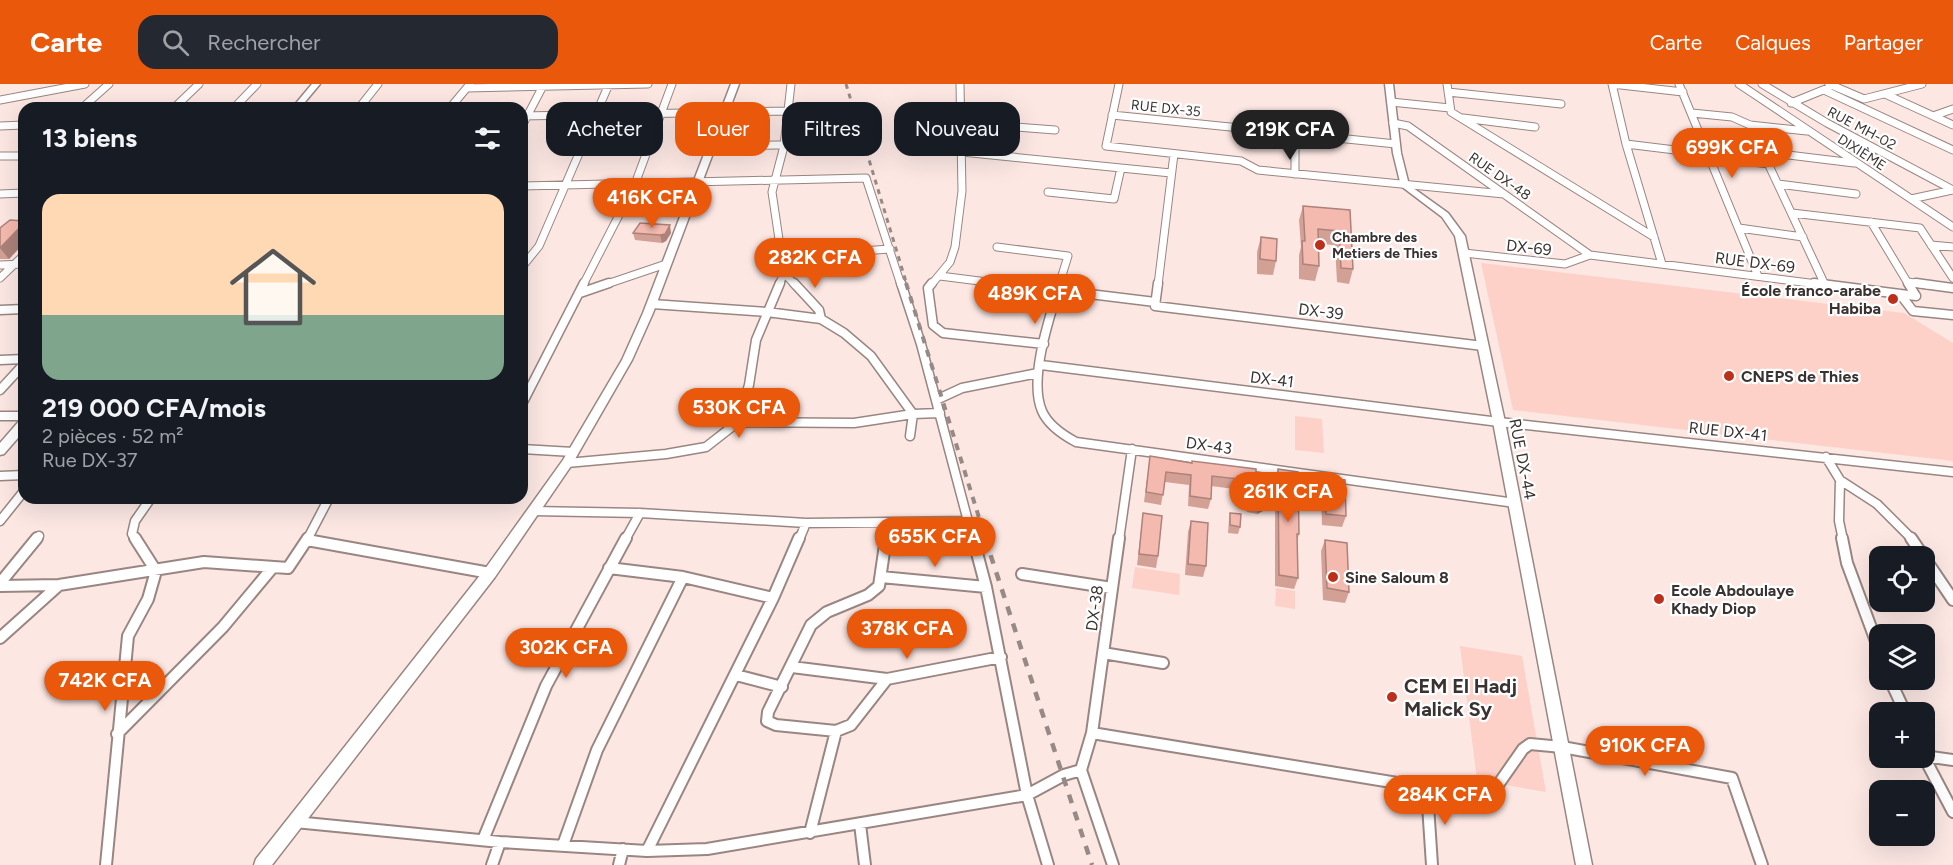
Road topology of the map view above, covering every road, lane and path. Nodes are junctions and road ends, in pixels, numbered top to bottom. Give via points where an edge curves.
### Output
1 (85, 84) edge
2 (109, 84) edge
3 (199, 84) edge
4 (257, 84) edge
5 (316, 84) edge
6 (378, 84) edge
7 (609, 84) edge
8 (648, 84) edge
9 (672, 84) edge
10 (735, 84) edge
11 (791, 84) edge
12 (960, 84) edge
13 (1119, 84) edge
14 (1389, 84) edge
15 (1447, 84) edge
16 (1612, 84) edge
17 (1679, 84) edge
18 (1739, 84) edge
19 (1762, 84) edge
20 (1922, 84) edge
21 (543, 85) edge
22 (62, 86) edge
23 (468, 86) edge
24 (1829, 87) edge
25 (1448, 92) junction
26 (1683, 92) junction
27 (1885, 94) junction
28 (0, 100) edge
29 (89, 102) edge
30 (180, 102) edge
31 (240, 102) edge
32 (301, 102) edge
33 (364, 102) edge
34 (455, 102) edge
35 (601, 102) edge
36 (728, 102) edge
37 (788, 102) edge
38 (961, 102) edge
39 (1391, 102) junction
40 (1791, 103) junction
41 (1561, 104) dead end
42 (1450, 108) junction
43 (1953, 110) edge
44 (528, 111) edge
45 (663, 111) edge
46 (1692, 113) junction
47 (1112, 115) junction
48 (528, 116) edge
49 (546, 116) edge
50 (1933, 116) junction
51 (1460, 118) junction
52 (1393, 123) junction
53 (18, 125) edge
54 (1750, 125) junction
55 (1953, 125) edge
56 (0, 126) edge
57 (1535, 126) dead end
58 (1020, 127) edge
59 (1055, 130) dead end
60 (1808, 131) junction
61 (1295, 134) junction
62 (1396, 144) junction
63 (1626, 144) junction
64 (1952, 149) edge
65 (1764, 152) junction
66 (782, 153) edge
67 (1173, 154) junction
68 (1709, 155) junction
69 (0, 156) edge
70 (18, 156) edge
71 (579, 156) edge
72 (646, 156) edge
73 (708, 156) edge
74 (962, 156) edge
75 (1002, 156) edge
76 (1856, 163) junction
77 (1769, 164) junction
78 (1121, 168) junction
79 (1171, 173) junction
80 (1295, 174) junction
81 (773, 181) junction
82 (698, 183) junction
83 (635, 184) junction
84 (1778, 184) junction
85 (567, 185) junction
86 (528, 186) edge
87 (1405, 186) junction
88 (1953, 190) edge
89 (1048, 192) dead end
90 (18, 193) edge
91 (0, 194) edge
92 (1504, 194) junction
93 (1856, 194) dead end
94 (1911, 199) junction
95 (1791, 213) junction
96 (1871, 222) junction
97 (1953, 227) edge
98 (1739, 228) junction
99 (1654, 237) junction
100 (1803, 237) junction
101 (1931, 245) junction
102 (997, 247) dead end
103 (1953, 247) edge
104 (890, 249) junction
105 (1464, 254) junction
106 (1590, 255) junction
107 (18, 260) edge
108 (528, 260) edge
109 (0, 264) edge
110 (14, 264) junction
111 (18, 264) edge
112 (666, 264) junction
113 (1662, 264) junction
114 (784, 273) junction
115 (940, 276) junction
116 (1758, 276) junction
117 (0, 278) edge
118 (1953, 278) edge
119 (1908, 282) junction
120 (1825, 285) junction
121 (1953, 288) edge
122 (1058, 290) junction
123 (580, 293) junction
124 (1900, 294) junction
125 (652, 304) junction
126 (1155, 304) junction
127 (18, 309) edge
128 (0, 310) edge
129 (767, 312) junction
130 (1953, 315) edge
131 (821, 319) junction
132 (936, 330) junction
133 (921, 344) junction
134 (1044, 344) junction
135 (1483, 346) junction
136 (18, 359) edge
137 (0, 360) edge
138 (1040, 369) junction
139 (18, 370) edge
140 (0, 390) edge
141 (528, 393) edge
142 (936, 400) junction
143 (939, 413) junction
144 (913, 414) junction
145 (0, 416) edge
146 (18, 416) edge
147 (738, 422) junction
148 (1499, 422) junction
149 (18, 430) edge
150 (910, 436) dead end
151 (1132, 449) junction
152 (528, 450) edge
153 (0, 451) edge
154 (1826, 457) junction
155 (570, 458) junction
156 (1953, 472) edge
157 (18, 475) edge
158 (0, 476) edge
159 (1840, 480) junction
160 (18, 498) edge
161 (1515, 503) junction
162 (147, 504) edge
163 (326, 504) edge
164 (533, 511) junction
165 (640, 513) junction
166 (0, 521) edge
167 (969, 521) junction
168 (806, 523) junction
169 (888, 523) junction
170 (39, 536) dead end
171 (307, 540) junction
172 (273, 567) junction
173 (609, 568) junction
174 (156, 571) junction
175 (490, 573) junction
176 (1022, 574) dead end
177 (683, 577) junction
178 (881, 577) junction
179 (0, 584) edge
180 (59, 585) junction
181 (987, 587) junction
182 (1112, 588) junction
183 (773, 598) junction
184 (1953, 600) edge
185 (1869, 624) edge
186 (0, 638) edge
187 (1103, 653) junction
188 (1001, 657) junction
189 (1163, 663) dead end
190 (792, 667) junction
191 (735, 675) junction
192 (887, 679) junction
193 (782, 687) junction
194 (836, 731) junction
195 (1092, 733) junction
196 (117, 734) junction
197 (1562, 747) junction
198 (1935, 758) edge
199 (1953, 760) edge
200 (1930, 768) edge
201 (1081, 770) junction
202 (1427, 790) junction
203 (1027, 795) junction
204 (1953, 813) edge
205 (295, 822) junction
206 (860, 824) junction
207 (810, 833) junction
208 (483, 840) junction
209 (500, 842) junction
210 (563, 845) junction
211 (623, 849) junction
212 (647, 850) junction
213 (106, 865) edge
214 (262, 865) edge
215 (492, 865) edge
216 (618, 865) edge
217 (865, 865) edge
218 (1048, 865) edge
219 (1113, 865) edge
220 (1432, 865) edge
221 (1586, 865) edge
222 (1762, 865) edge

1 - 22 street
2 - 29 street
3 - 30 street
4 - 31 street
5 - 32 street
6 - 33 street
7 - 8 street
7 - 21 street
7 - 35 street
9 - 45 street
10 - 36 street
11 - 37 street
12 - 38 street
13 - 47 street
14 - 39 street
15 - 25 street
16 - 26 street
16 - 63 street
17 - 26 street
18 - 60 street, DIXIÈME
19 - 40 street, RUE MH-02
20 - 27 street
21 - 23 street
21 - 44 street
22 - 28 street
23 - 34 street
24 - 27 street via 1860,99
24 - 40 street
24 - 64 street
25 - 41 street
25 - 42 street
26 - 46 street
27 - 50 street
39 - 42 street
39 - 52 street
40 - 88 street, RUE MH-02
42 - 51 street
43 - 50 street
46 - 54 street via 1732,117
46 - 68 street
47 - 61 street, RUE DX-35
47 - 67 street via 1106,146
48 - 49 street
50 - 55 street
51 - 57 street
51 - 99 street
52 - 62 street
52 - 92 street, RUE DX-48 via 1408,126
53 - 56 street
54 - 60 street
54 - 65 street
58 - 59 street
60 - 76 street, DIXIÈME
61 - 62 street, RUE DX-35
61 - 80 street
62 - 87 street
63 - 68 street
63 - 99 street
65 - 76 street
65 - 77 street
66 - 81 street
67 - 79 street
67 - 80 street via 1241,162 1258,170
68 - 77 street
68 - 98 street
69 - 70 street
71 - 85 street
72 - 83 street
73 - 82 street
74 - 115 street via 955,247 951,262
75 - 78 street
76 - 94 street, DIXIÈME
77 - 84 street
78 - 79 street
78 - 89 street via 1114,199
79 - 126 street
80 - 87 street
81 - 82 street
81 - 104 street via 866,178
81 - 114 street
82 - 83 street
82 - 112 street
83 - 85 street
83 - 123 street
84 - 93 street
84 - 95 street
85 - 86 street
85 - 108 street via 539,246
87 - 92 street
87 - 105 street, RUE DX-44 via 1444,215 1460,236
88 - 94 street
90 - 91 street
92 - 106 street, RUE DX-48
94 - 97 street, DIXIÈME
95 - 96 street
95 - 100 street
96 - 101 street via 1920,228
96 - 119 street
98 - 100 street
98 - 116 street
99 - 113 street
100 - 120 street
101 - 103 street
101 - 118 street
102 - 122 street via 1068,256
104 - 114 street via 847,252 830,266
104 - 133 street
105 - 106 street, DX-69 via 1565,264
105 - 135 street, RUE DX-44
106 - 113 street, RUE DX-69
107 - 110 street
109 - 110 street
110 - 111 street
110 - 117 street
112 - 123 street
112 - 125 street
113 - 116 street, RUE DX-69
114 - 129 street
114 - 131 street via 819,310
115 - 122 street, DX-39
115 - 132 street via 928,288
116 - 120 street, RUE DX-69
119 - 121 street
119 - 124 street, RUE DX-69 via 1916,296
120 - 124 street, RUE DX-69
122 - 126 street, DX-39
122 - 134 street
123 - 141 street
124 - 130 street via 1913,311
125 - 129 street
125 - 155 street via 627,360
126 - 135 street, DX-39
127 - 128 street
129 - 131 street
129 - 147 street via 756,340
131 - 144 street via 871,356
132 - 133 street
132 - 134 street
133 - 142 street
134 - 138 street
135 - 148 street, RUE DX-44
136 - 137 street
138 - 142 street, DX-41 via 962,388
138 - 148 street, DX-41
138 - 151 street, DX-43 via 1041,410 1058,433 1077,442
139 - 140 street
142 - 143 street
143 - 144 street
143 - 167 street
144 - 147 street via 854,423
144 - 150 street
145 - 146 street
147 - 155 street via 705,447 666,454
148 - 154 street, RUE DX-41
148 - 161 street, RUE DX-44
149 - 153 street
151 - 161 street, DX-43
151 - 182 street, DX-38
152 - 155 street
154 - 156 street, RUE DX-41
154 - 159 street
155 - 164 street
157 - 158 street
159 - 184 street via 1890,513 1914,538
159 - 185 street via 1839,521 1846,563
160 - 166 street
161 - 197 street, RUE DX-44
162 - 174 street via 135,521 132,534
163 - 171 street
164 - 165 street
164 - 175 street
165 - 168 street
165 - 173 street
167 - 169 street
167 - 181 street
168 - 169 street
168 - 183 street
169 - 178 street
170 - 179 street
171 - 172 street via 288,568
171 - 175 street
172 - 174 street via 204,562
172 - 196 street via 223,627
173 - 177 street
173 - 208 street via 546,686
174 - 180 street
174 - 196 street via 148,599 128,636
175 - 205 street
176 - 182 street
177 - 183 street
177 - 210 street via 597,750
178 - 181 street
178 - 190 street via 879,586 868,594 827,612 811,625
179 - 180 street
180 - 186 street
181 - 188 street
182 - 187 street, DX-38
183 - 191 street
187 - 189 street
187 - 195 street, DX-38
188 - 192 street
188 - 203 street
190 - 192 street
190 - 193 street
191 - 193 street
191 - 212 street
192 - 194 street via 851,725
193 - 194 street via 767,721
194 - 207 street
195 - 201 street, DX-38
195 - 202 street
196 - 213 street
197 - 202 street via 1530,744 1522,748 1493,792 1478,796
197 - 221 street, RUE DX-44
197 - 222 street via 1732,778
198 - 199 street
200 - 204 street
201 - 203 street
201 - 219 street
202 - 220 street
203 - 206 street
203 - 218 street
205 - 208 street
205 - 214 street
206 - 207 street
206 - 217 street
207 - 212 street via 707,849
208 - 209 street
209 - 210 street
209 - 215 street
210 - 211 street
211 - 212 street
211 - 216 street

